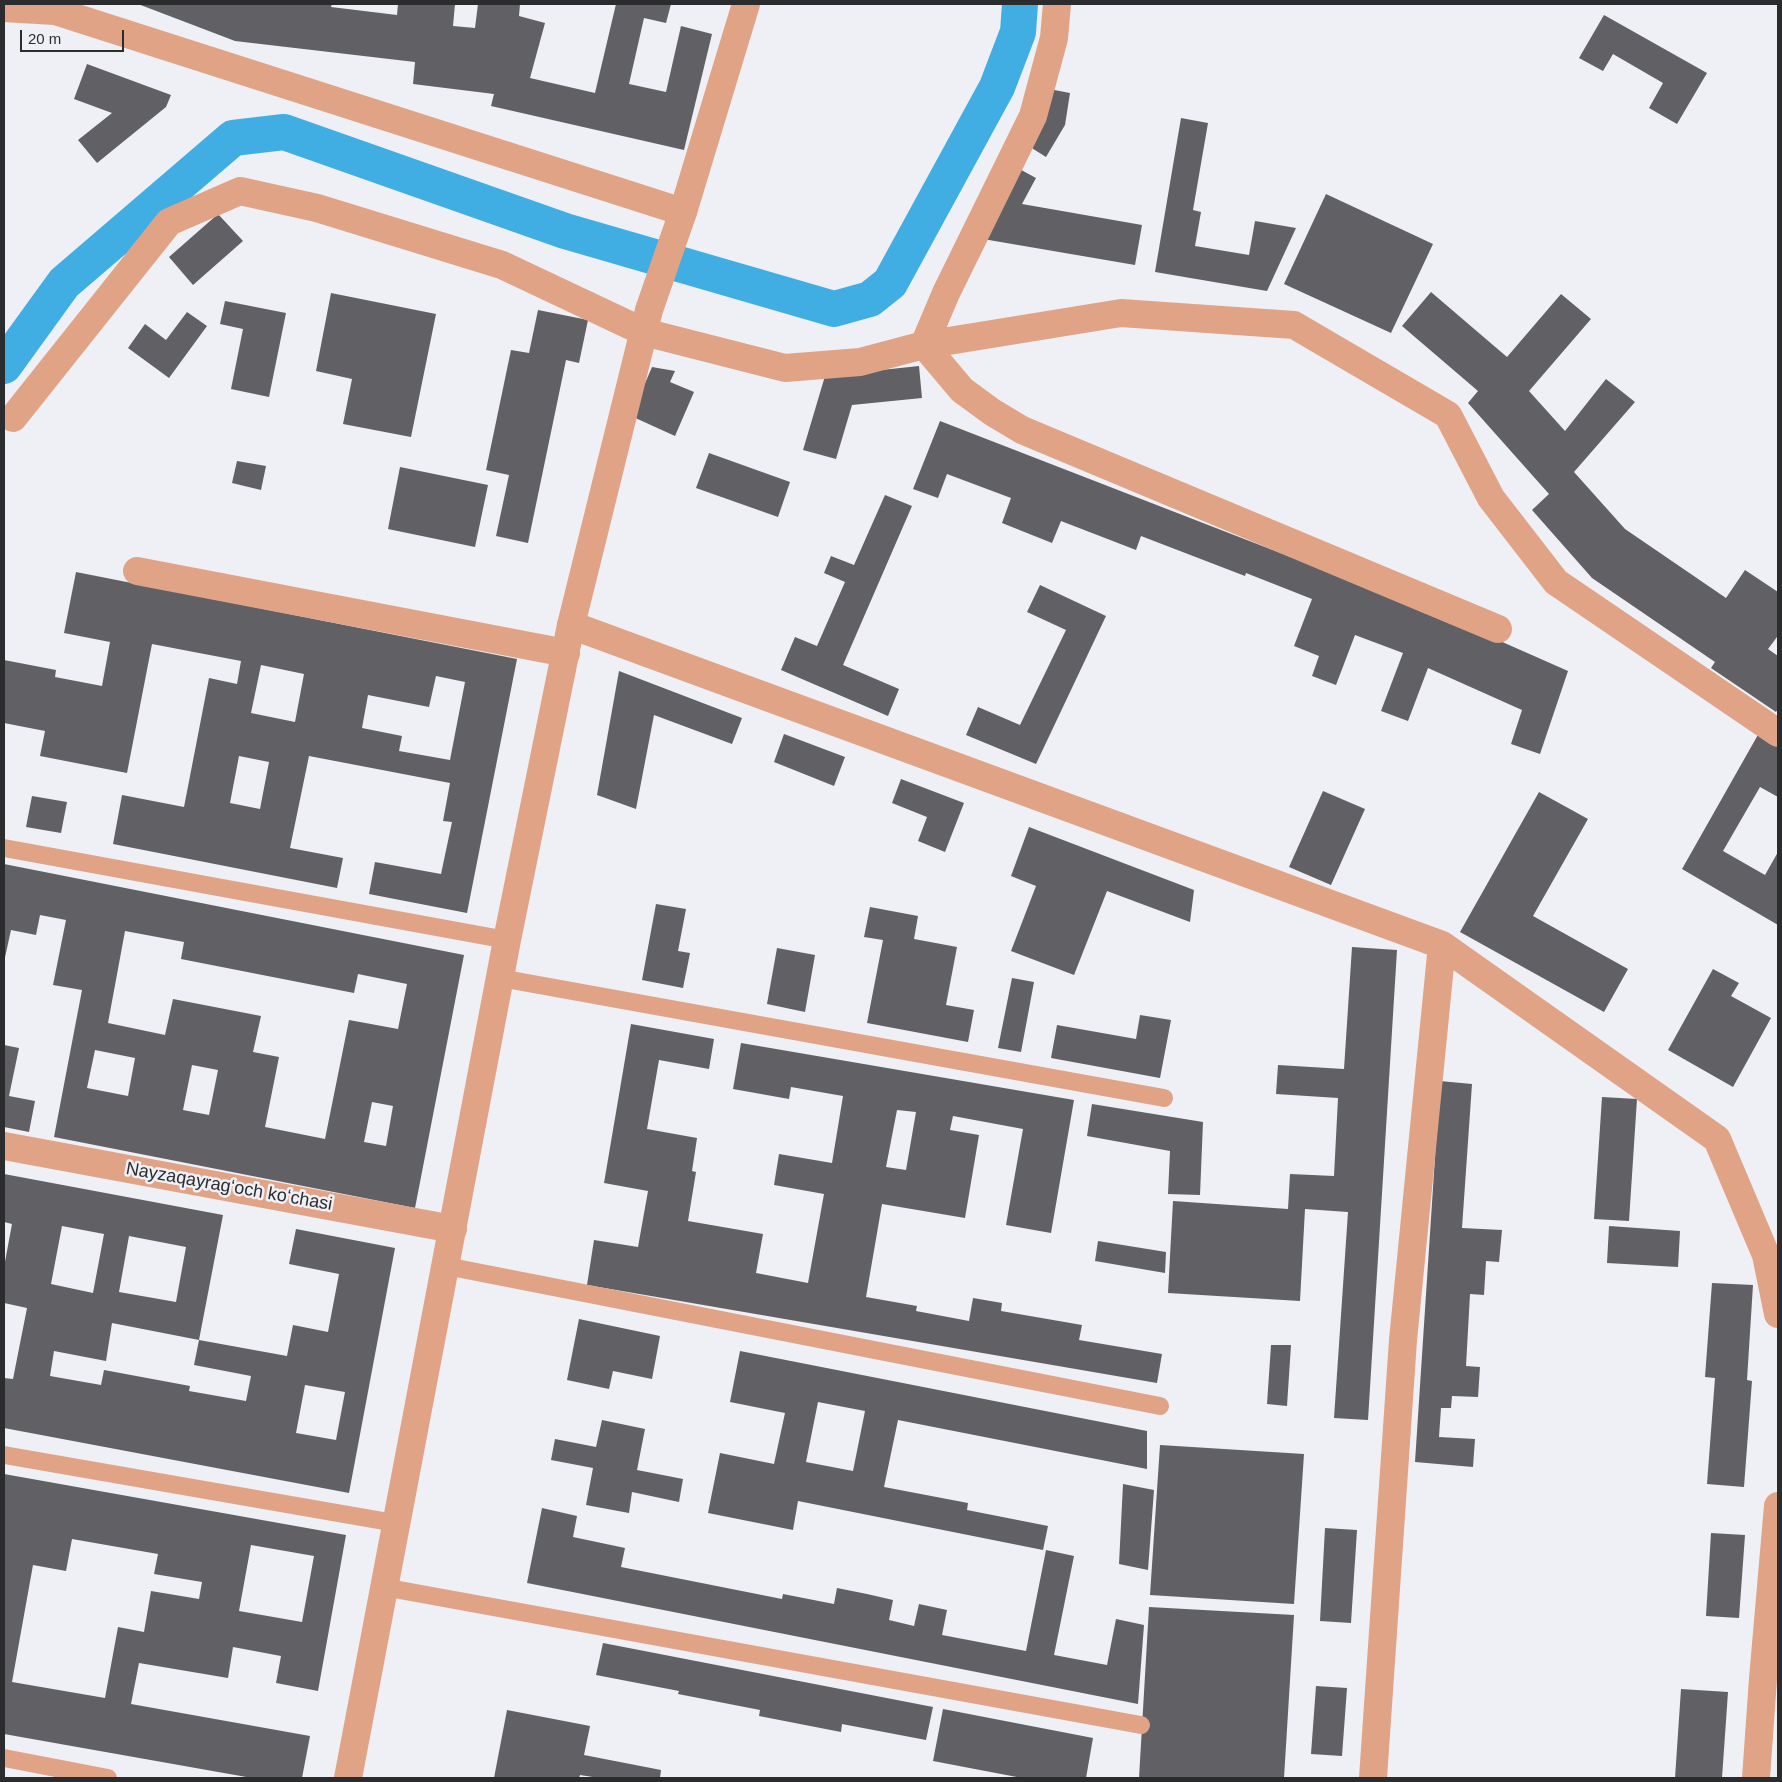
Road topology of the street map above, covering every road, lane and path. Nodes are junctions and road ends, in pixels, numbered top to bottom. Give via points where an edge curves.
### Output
1 (746, 4) edge
2 (1057, 4) edge
3 (4, 8) edge
4 (679, 222) junction
5 (646, 321) junction
6 (924, 345) junction
7 (8, 424) edge
8 (137, 571) dead end
9 (572, 625) junction
10 (1498, 629) dead end
11 (566, 652) junction
12 (1778, 733) edge
13 (4, 848) edge
14 (507, 940) junction
15 (1442, 944) junction
16 (500, 978) junction
17 (1164, 1098) dead end
18 (4, 1146) edge
19 (453, 1229) junction
20 (446, 1266) junction
21 (1778, 1314) edge
22 (1160, 1406) dead end
23 (4, 1455) edge
24 (1778, 1506) edge
25 (395, 1523) junction
26 (383, 1587) junction
27 (1141, 1725) dead end
28 (4, 1758) edge
29 (108, 1778) edge
30 (348, 1778) edge
31 (1372, 1778) edge
32 (1756, 1778) edge

1 - 4 street
2 - 6 street via 1054,38 1033,116
3 - 4 street via 55,11
4 - 5 street
5 - 6 street via 784,368 860,362
5 - 7 street via 502,265 317,208 240,191 169,222
5 - 9 street
6 - 10 street via 962,390 1022,430
6 - 12 street via 1121,313 1294,325 1448,415 1491,498 1556,582
8 - 11 street
9 - 11 street
9 - 15 street
11 - 14 street
13 - 14 lane
14 - 16 street
15 - 21 street via 1717,1138 1766,1255
15 - 31 street via 1403,1340
16 - 17 lane
16 - 19 street
18 - 19 street, Nayzaqayragʻoch koʻchasi
19 - 20 street
20 - 22 lane
20 - 25 street
23 - 25 lane
24 - 32 street
25 - 26 street
26 - 27 lane
26 - 30 street
28 - 29 lane

